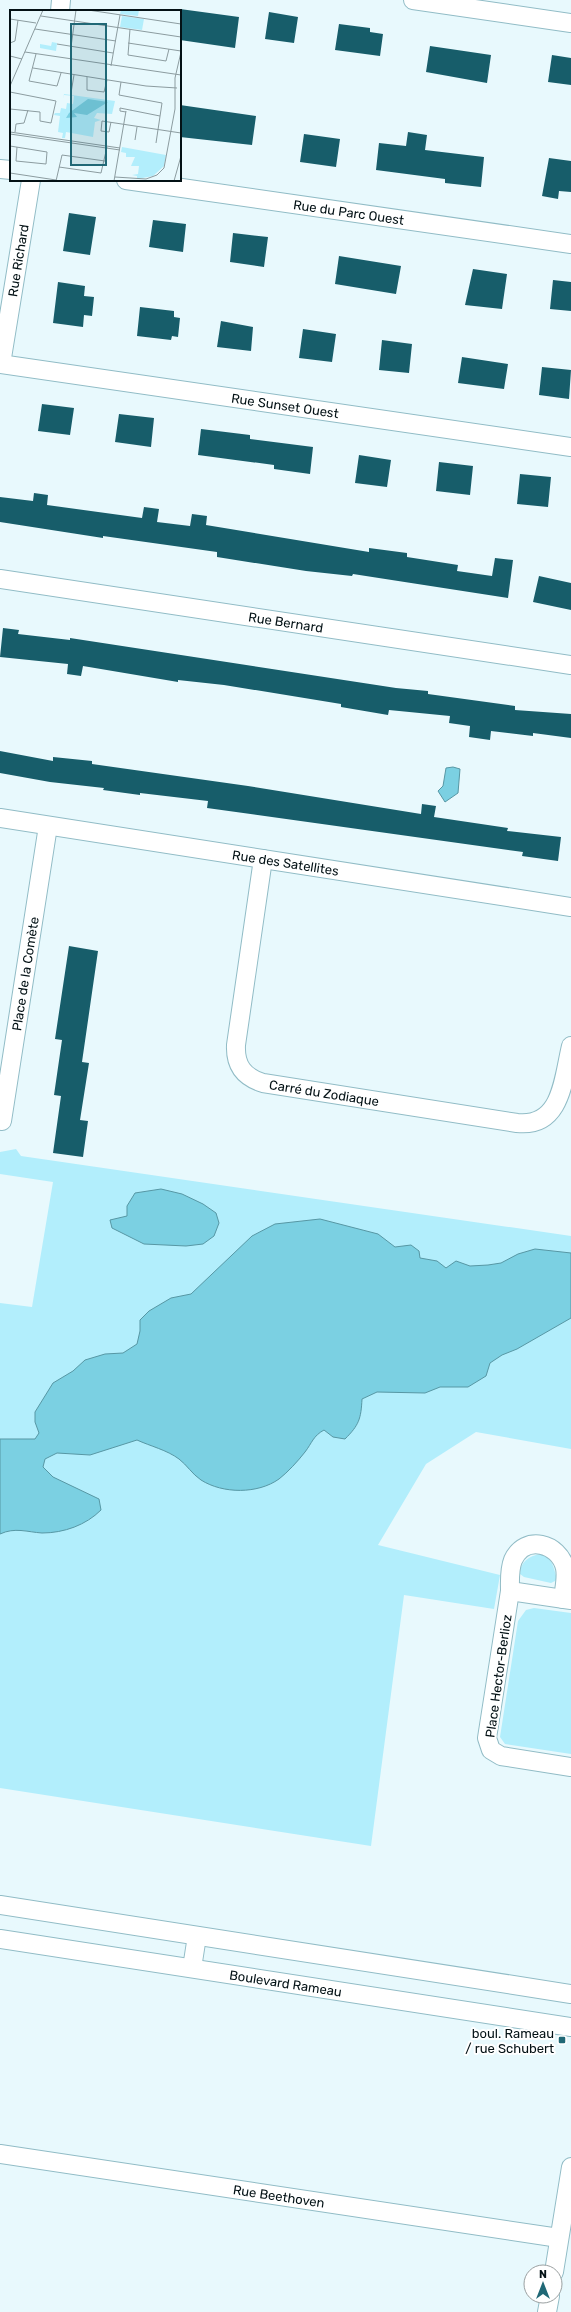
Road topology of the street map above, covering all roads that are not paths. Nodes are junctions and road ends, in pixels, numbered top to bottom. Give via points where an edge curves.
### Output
1 (62, 0) edge
2 (413, 0) edge
3 (60, 10) edge
4 (571, 23) edge
5 (0, 169) edge
6 (10, 170) edge
7 (31, 181) edge
8 (133, 181) edge
9 (571, 244) edge
10 (1, 364) edge
11 (571, 447) edge
12 (0, 579) edge
13 (571, 665) edge
14 (0, 818) edge
15 (48, 826) junction
16 (263, 859) junction
17 (571, 907) edge
18 (571, 1046) edge
19 (2, 1121) dead end
20 (510, 1591) junction
21 (567, 1600) edge
22 (571, 1767) edge
23 (0, 1906) edge
24 (197, 1936) junction
25 (0, 1939) edge
26 (192, 1968) junction
27 (571, 1994) edge
28 (571, 2027) edge
29 (0, 2154) edge
30 (571, 2167) edge
31 (558, 2238) junction
32 (555, 2264) edge

1 - 3 street
2 - 4 street
5 - 6 street
7 - 10 street, Rue Richard
8 - 9 street, Rue du Parc Ouest
10 - 11 street, Rue Sunset Ouest
12 - 13 street, Rue Bernard
14 - 15 street, Rue des Satellites
15 - 16 street, Rue des Satellites
15 - 19 street, Place de la Comète
16 - 17 street, Rue des Satellites
16 - 18 street, Carré du Zodiaque via 236,1045 239,1066 249,1078 263,1083 530,1123 547,1116 556,1106
20 - 21 street
20 - 21 street via 513,1560 524,1548 538,1544 553,1548 562,1560
20 - 22 street, Place Hector-Berlioz via 488,1744 491,1750 501,1756
23 - 24 street
24 - 26 street
24 - 27 street
25 - 26 street, Boulevard Rameau
26 - 28 street, Boulevard Rameau
29 - 31 street, Rue Beethoven
30 - 31 street
31 - 32 street

